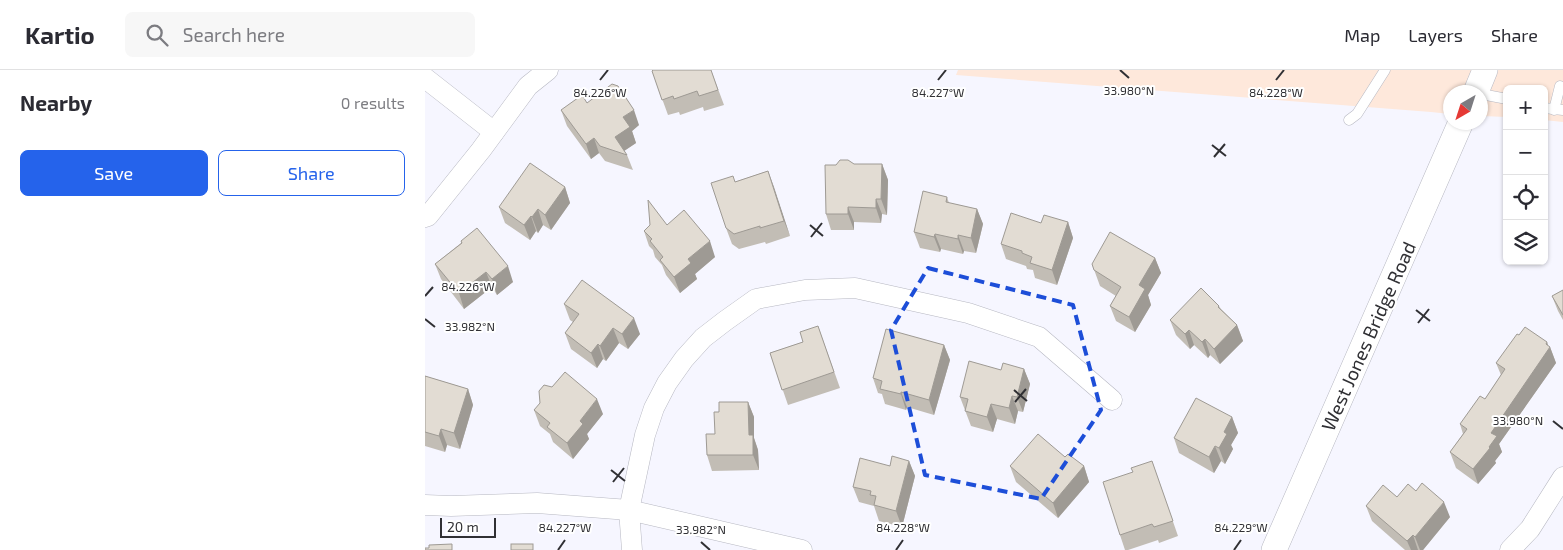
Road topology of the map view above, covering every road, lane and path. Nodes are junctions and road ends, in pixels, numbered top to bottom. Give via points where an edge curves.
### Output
1 (548, 70) edge
2 (1385, 70) edge
3 (1485, 70) edge
4 (425, 78) edge
5 (1479, 85) edge
6 (1560, 86) dead end
7 (1488, 95) edge
8 (1503, 98) edge
9 (1554, 109) edge
10 (1349, 120) dead end
11 (1458, 130) edge
12 (494, 132) junction
13 (425, 217) edge
14 (1112, 400) dead end
15 (1563, 477) edge
16 (425, 505) edge
17 (629, 510) junction
18 (1276, 549) edge
19 (632, 550) edge
20 (803, 550) edge
21 (1511, 550) edge

1 - 12 street via 528,86
2 - 10 lane via 1357,114
3 - 5 street
4 - 12 street
6 - 9 lane
7 - 8 lane
11 - 18 street, West Jones Bridge Road
12 - 13 street
14 - 17 street via 1039,337 968,313 855,288 805,290 756,300 703,338 667,382 645,434
15 - 21 street via 1530,529
16 - 17 street via 537,503
17 - 19 street
17 - 20 street

